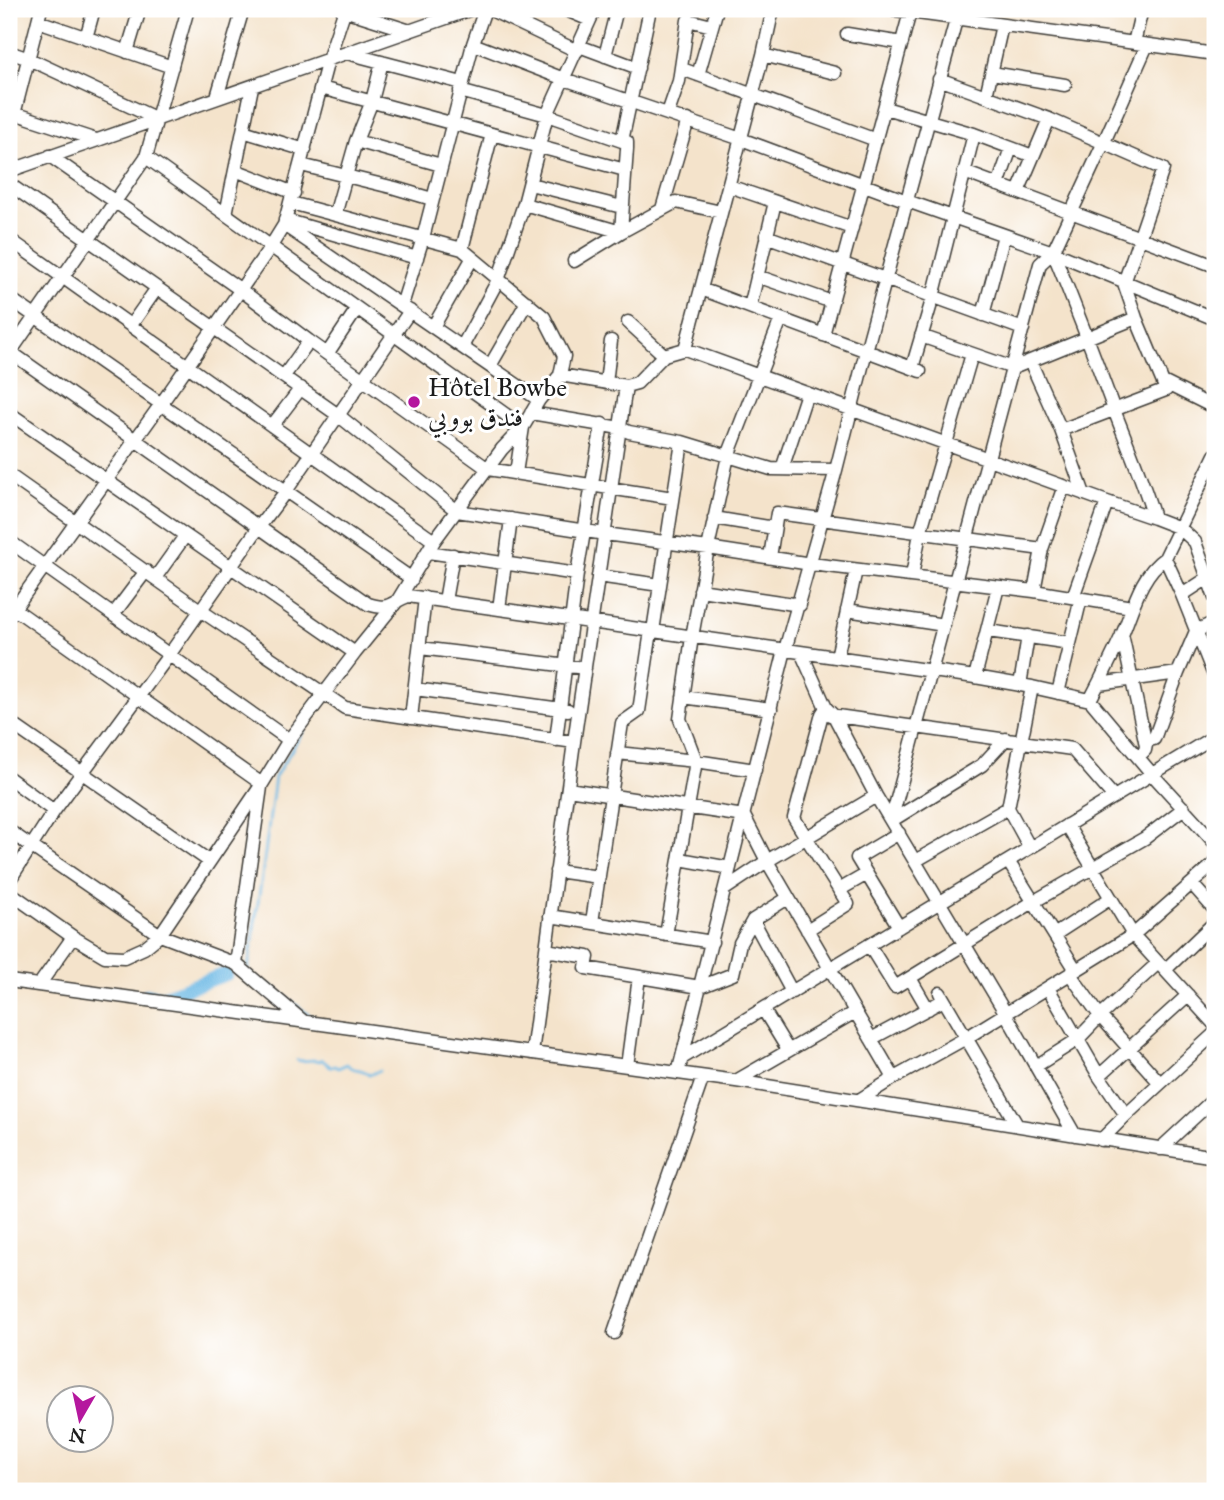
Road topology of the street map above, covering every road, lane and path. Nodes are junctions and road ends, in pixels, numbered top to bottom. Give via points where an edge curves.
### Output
1 (94, 9) edge
2 (140, 9) edge
3 (188, 9) edge
4 (243, 9) edge
5 (344, 9) edge
6 (472, 9) edge
7 (487, 9) edge
8 (564, 9) edge
9 (617, 9) edge
10 (650, 9) edge
11 (717, 9) edge
12 (773, 9) edge
13 (887, 9) edge
14 (1142, 9) edge
15 (910, 12) junction
16 (957, 13) edge
17 (592, 14) edge
18 (40, 15) edge
19 (1002, 25) junction
20 (712, 26) junction
21 (410, 31) junction
22 (847, 34) dead end
23 (86, 38) junction
24 (902, 43) junction
25 (473, 44) junction
26 (1140, 44) junction
27 (578, 49) junction
28 (9, 52) edge
29 (127, 52) junction
30 (348, 53) junction
31 (1215, 54) edge
32 (605, 55) junction
33 (763, 55) junction
34 (29, 59) junction
35 (328, 60) junction
36 (382, 62) junction
37 (172, 67) junction
38 (639, 68) junction
39 (682, 69) junction
40 (835, 73) dead end
41 (992, 73) junction
42 (698, 75) junction
43 (564, 79) junction
44 (939, 79) junction
45 (1065, 85) dead end
46 (252, 87) junction
47 (461, 87) junction
48 (321, 88) junction
49 (753, 94) junction
50 (986, 96) junction
51 (217, 97) junction
52 (9, 100) edge
53 (372, 101) junction
54 (632, 101) junction
55 (885, 108) junction
56 (15, 113) junction
57 (668, 113) junction
58 (547, 115) junction
59 (1049, 118) junction
60 (157, 120) junction
61 (688, 120) junction
62 (929, 121) junction
63 (452, 123) junction
64 (243, 131) junction
65 (9, 134) edge
66 (492, 134) junction
67 (974, 134) junction
68 (741, 139) junction
69 (96, 140) junction
70 (876, 140) junction
71 (356, 141) junction
72 (622, 141) junction
73 (1104, 142) junction
74 (539, 146) junction
75 (1011, 149) junction
76 (305, 150) junction
77 (50, 156) junction
78 (1033, 156) junction
79 (146, 158) junction
80 (301, 165) junction
81 (441, 165) junction
82 (235, 170) junction
83 (625, 170) junction
84 (9, 171) edge
85 (964, 172) junction
86 (347, 176) junction
87 (9, 184) edge
88 (530, 184) junction
89 (864, 184) junction
90 (998, 185) junction
91 (729, 187) junction
92 (1018, 192) junction
93 (292, 198) junction
94 (432, 199) junction
95 (907, 201) junction
96 (116, 202) junction
97 (775, 202) junction
98 (524, 204) junction
99 (622, 207) junction
100 (662, 209) junction
101 (721, 212) junction
102 (1070, 212) junction
103 (226, 214) junction
104 (335, 215) junction
105 (952, 216) junction
106 (285, 222) junction
107 (852, 228) junction
108 (621, 232) junction
109 (1004, 235) junction
110 (766, 236) junction
111 (423, 238) junction
112 (1140, 238) junction
113 (9, 239) edge
114 (87, 240) junction
115 (271, 246) junction
116 (1053, 252) junction
117 (467, 254) junction
118 (417, 258) junction
119 (574, 261) dead end
120 (842, 264) junction
121 (1215, 266) edge
122 (757, 275) junction
123 (62, 277) junction
124 (498, 280) junction
125 (887, 280) junction
126 (1124, 283) junction
127 (156, 288) junction
128 (701, 289) junction
129 (241, 290) junction
130 (933, 297) junction
131 (9, 298) edge
132 (527, 302) junction
133 (832, 302) junction
134 (750, 307) junction
135 (406, 308) junction
136 (357, 309) junction
137 (983, 315) junction
138 (35, 316) junction
139 (1136, 318) junction
140 (781, 319) junction
141 (1215, 319) edge
142 (628, 322) dead end
143 (131, 325) junction
144 (433, 327) junction
145 (214, 328) junction
146 (1023, 329) junction
147 (394, 335) junction
148 (823, 335) junction
149 (921, 336) junction
150 (1088, 338) junction
151 (309, 341) junction
152 (611, 341) dead end
153 (462, 347) junction
154 (685, 349) junction
155 (866, 351) junction
156 (9, 352) edge
157 (327, 354) junction
158 (972, 354) junction
159 (664, 355) junction
160 (1030, 361) junction
161 (188, 366) junction
162 (490, 366) junction
163 (1013, 368) junction
164 (560, 375) junction
165 (759, 375) junction
166 (284, 376) junction
167 (363, 379) junction
168 (1163, 382) junction
169 (606, 383) junction
170 (626, 386) junction
171 (301, 388) junction
172 (807, 393) junction
173 (539, 400) junction
174 (161, 404) junction
175 (1215, 408) edge
176 (852, 409) junction
177 (1114, 410) junction
178 (9, 413) edge
179 (531, 413) junction
180 (338, 415) junction
181 (602, 424) junction
182 (272, 426) junction
183 (523, 427) junction
184 (620, 428) junction
185 (1061, 430) junction
186 (135, 439) junction
187 (682, 442) junction
188 (945, 443) junction
189 (312, 454) junction
190 (728, 456) junction
191 (988, 458) junction
192 (1214, 460) edge
193 (488, 469) junction
194 (782, 469) junction
195 (836, 470) junction
196 (516, 473) junction
197 (9, 475) edge
198 (106, 481) junction
199 (592, 485) junction
200 (1064, 486) junction
201 (611, 488) junction
202 (286, 491) junction
203 (1084, 494) junction
204 (674, 498) junction
205 (1107, 502) junction
206 (457, 511) junction
207 (714, 518) junction
208 (1154, 518) junction
209 (511, 519) junction
210 (823, 520) junction
211 (76, 522) junction
212 (259, 527) junction
213 (774, 528) junction
214 (1180, 528) junction
215 (584, 531) junction
216 (920, 533) junction
217 (604, 534) junction
218 (185, 536) junction
219 (967, 539) junction
220 (9, 541) edge
221 (666, 543) junction
222 (431, 546) junction
223 (708, 548) junction
224 (1042, 550) junction
225 (453, 555) junction
226 (770, 557) junction
227 (1165, 558) junction
228 (506, 564) junction
229 (811, 564) junction
230 (44, 566) junction
231 (230, 567) junction
232 (856, 570) junction
233 (577, 574) junction
234 (150, 575) junction
235 (598, 576) junction
236 (912, 576) junction
237 (1211, 576) edge
238 (412, 579) junction
239 (955, 581) junction
240 (660, 585) junction
241 (998, 587) junction
242 (700, 590) junction
243 (1034, 591) junction
244 (1182, 595) junction
245 (1077, 597) junction
246 (425, 598) junction
247 (1215, 598) edge
248 (398, 600) junction
249 (445, 601) junction
250 (800, 605) junction
251 (1132, 607) junction
252 (499, 609) junction
253 (10, 610) edge
254 (200, 610) junction
255 (847, 610) junction
256 (113, 615) junction
257 (571, 619) junction
258 (592, 622) junction
259 (1215, 622) edge
260 (943, 625) junction
261 (652, 631) junction
262 (988, 631) junction
263 (1196, 631) junction
264 (1122, 634) junction
265 (1028, 636) junction
266 (692, 637) junction
267 (1070, 643) junction
268 (420, 648) junction
269 (785, 650) junction
270 (801, 652) junction
271 (355, 653) junction
272 (169, 655) junction
273 (837, 657) junction
274 (565, 665) junction
275 (585, 668) junction
276 (931, 671) junction
277 (1178, 673) junction
278 (975, 677) junction
279 (1215, 678) edge
280 (1131, 680) junction
281 (1098, 684) junction
282 (1026, 686) junction
283 (415, 689) junction
284 (1058, 693) junction
285 (323, 695) junction
286 (139, 697) junction
287 (683, 697) junction
288 (1090, 700) junction
289 (560, 709) junction
290 (771, 709) junction
291 (579, 711) junction
292 (828, 713) junction
293 (411, 719) junction
294 (9, 722) edge
295 (916, 727) junction
296 (1215, 736) edge
297 (1006, 739) junction
298 (289, 740) junction
299 (556, 740) junction
300 (1021, 741) junction
301 (1145, 741) junction
302 (574, 742) junction
303 (617, 753) junction
304 (1138, 757) junction
305 (696, 761) junction
306 (755, 770) junction
307 (82, 773) junction
308 (1152, 774) junction
309 (9, 778) edge
310 (262, 783) junction
311 (568, 789) junction
312 (611, 795) junction
313 (876, 796) junction
314 (1114, 797) junction
315 (688, 807) junction
316 (1008, 808) junction
317 (1184, 808) junction
318 (54, 811) junction
319 (744, 816) junction
320 (891, 821) junction
321 (1067, 825) junction
322 (9, 831) edge
323 (899, 833) junction
324 (807, 838) junction
325 (1215, 843) edge
326 (31, 846) junction
327 (1030, 848) junction
328 (680, 859) junction
329 (767, 861) junction
330 (915, 861) junction
331 (1008, 861) junction
332 (209, 862) junction
333 (1215, 863) edge
334 (730, 868) junction
335 (1093, 869) junction
336 (556, 871) junction
337 (867, 874) junction
338 (598, 877) junction
339 (9, 881) edge
340 (1192, 884) junction
341 (725, 889) junction
342 (839, 890) junction
343 (9, 892) edge
344 (788, 898) junction
345 (1111, 898) junction
346 (1033, 902) junction
347 (939, 903) junction
348 (1215, 910) edge
349 (550, 916) junction
350 (753, 920) junction
351 (592, 922) junction
352 (1215, 922) edge
353 (899, 927) junction
354 (807, 930) junction
355 (666, 935) junction
356 (1054, 935) junction
357 (1133, 935) junction
358 (160, 936) junction
359 (73, 937) junction
360 (712, 942) junction
361 (965, 944) junction
362 (869, 945) junction
363 (546, 950) junction
364 (236, 964) junction
365 (1161, 966) junction
366 (830, 969) junction
367 (1073, 972) junction
368 (639, 976) junction
369 (910, 978) junction
370 (42, 980) junction
371 (9, 981) edge
372 (699, 987) junction
373 (1048, 988) junction
374 (792, 992) junction
375 (1188, 995) junction
376 (763, 1009) junction
377 (928, 1009) junction
378 (855, 1012) junction
379 (1006, 1014) junction
380 (1100, 1016) junction
381 (303, 1021) junction
382 (1215, 1025) edge
383 (1215, 1033) edge
384 (966, 1038) junction
385 (871, 1039) junction
386 (1077, 1040) junction
387 (1129, 1048) junction
388 (788, 1050) junction
389 (532, 1053) junction
390 (682, 1058) junction
391 (627, 1066) junction
392 (1036, 1066) junction
393 (678, 1073) junction
394 (1099, 1076) junction
395 (704, 1077) junction
396 (894, 1078) junction
397 (736, 1081) junction
398 (1160, 1083) junction
399 (1215, 1098) edge
400 (859, 1100) junction
401 (1126, 1115) junction
402 (1017, 1125) junction
403 (1075, 1135) junction
404 (1101, 1140) junction
405 (1160, 1149) junction
406 (1215, 1157) edge
407 (614, 1333) dead end

1 - 23 street
2 - 29 street
3 - 37 street
4 - 51 street
5 - 21 street
5 - 35 street
6 - 21 street
7 - 25 street
7 - 27 street
8 - 17 street
9 - 32 street
10 - 38 street
11 - 20 street
12 - 33 street
13 - 15 street
14 - 26 street
15 - 16 street
15 - 24 street
16 - 19 street
16 - 44 street
17 - 27 street
18 - 23 street
18 - 34 street
19 - 26 street
19 - 41 street
20 - 39 street via 688,20
20 - 42 street
21 - 30 street
22 - 24 street
23 - 29 street
24 - 55 street
25 - 43 street
25 - 47 street
26 - 31 street
26 - 73 street
27 - 32 street
27 - 43 street
28 - 34 street
29 - 37 street
30 - 35 street
30 - 36 street
32 - 38 street
33 - 40 street
33 - 49 street
34 - 56 street
34 - 60 street
35 - 46 street
35 - 48 street
36 - 47 street
36 - 53 street
37 - 60 street
38 - 54 street
39 - 42 street
39 - 57 street
41 - 45 street
41 - 50 street
42 - 49 street
43 - 54 street
43 - 58 street
44 - 50 street
44 - 62 street
46 - 51 street
46 - 64 street
47 - 58 street
47 - 63 street
48 - 53 street
48 - 76 street
49 - 68 street
49 - 70 street
50 - 59 street
51 - 60 street
52 - 56 street
53 - 63 street
53 - 71 street
54 - 57 street
54 - 72 street
55 - 62 street
55 - 70 street
56 - 65 street
56 - 69 street
57 - 61 street
58 - 72 street
58 - 74 street
59 - 73 street
59 - 78 street
60 - 69 street
60 - 79 street
61 - 68 street
61 - 100 street
62 - 67 street
62 - 95 street
63 - 66 street
63 - 81 street
64 - 76 street
64 - 82 street
66 - 74 street
66 - 117 street
67 - 75 street
67 - 85 street
68 - 89 street
68 - 91 street
69 - 77 street
70 - 89 street
71 - 81 street
71 - 86 street
72 - 83 street via 627,142
73 - 102 street
73 - 112 street via 1163,169
74 - 83 street
74 - 88 street
75 - 78 street
75 - 90 street
76 - 80 street
77 - 84 street
77 - 96 street
78 - 92 street
79 - 96 street
79 - 103 street
80 - 86 street
80 - 93 street
81 - 94 street
82 - 93 street
82 - 103 street
83 - 99 street
85 - 90 street
85 - 105 street
86 - 94 street
86 - 104 street
87 - 114 street
88 - 98 street
88 - 99 street
89 - 95 street
89 - 107 street
90 - 92 street
91 - 97 street
91 - 101 street
92 - 102 street
93 - 104 street
93 - 106 street
94 - 111 street
95 - 105 street
95 - 125 street
96 - 114 street
96 - 129 street
97 - 107 street
97 - 110 street
98 - 108 street
98 - 124 street
99 - 108 street
100 - 101 street via 676,202
100 - 108 street
101 - 128 street
102 - 112 street
102 - 116 street
103 - 115 street
104 - 111 street
105 - 109 street
105 - 130 street
106 - 115 street
106 - 118 street
106 - 135 street
107 - 120 street
108 - 119 street
109 - 116 street
109 - 137 street
110 - 120 street
110 - 122 street
111 - 117 street
111 - 118 street
112 - 121 street
112 - 126 street
113 - 123 street
114 - 123 street
114 - 127 street
115 - 129 street
115 - 136 street
116 - 126 street
116 - 146 street via 1040,264
116 - 150 street
117 - 124 street
117 - 144 street
118 - 135 street
120 - 125 street
120 - 133 street
122 - 133 street
122 - 134 street
123 - 138 street
123 - 143 street
124 - 132 street
124 - 153 street
125 - 130 street
125 - 155 street
126 - 139 street
126 - 141 street
127 - 143 street
127 - 145 street
128 - 134 street
128 - 154 street
129 - 145 street
129 - 151 street
130 - 137 street
130 - 149 street
131 - 138 street
132 - 162 street
132 - 164 street via 544,317 564,356
133 - 148 street
134 - 140 street
135 - 144 street
135 - 147 street
136 - 147 street
136 - 157 street
137 - 146 street
138 - 156 street
138 - 174 street
139 - 150 street
139 - 168 street
140 - 148 street
140 - 165 street
142 - 159 street
143 - 161 street
144 - 153 street
145 - 161 street
145 - 166 street
146 - 163 street
147 - 167 street
147 - 183 street
148 - 155 street
149 - 155 street via 916,369
149 - 158 street
150 - 160 street
150 - 177 street
151 - 157 street
151 - 166 street
152 - 169 street
153 - 162 street
154 - 159 street
154 - 165 street
155 - 176 street
156 - 186 street
157 - 167 street
158 - 163 street
158 - 188 street
159 - 170 street via 637,383
160 - 163 street
160 - 185 street
161 - 174 street
161 - 182 street
162 - 173 street
163 - 191 street
164 - 169 street
164 - 173 street
165 - 172 street
165 - 190 street
166 - 171 street
167 - 180 street
167 - 193 street
168 - 175 street
168 - 177 street via 1166,390
169 - 170 street
170 - 184 street
171 - 180 street
171 - 182 street
172 - 176 street
172 - 194 street
173 - 179 street
174 - 186 street
174 - 202 street
176 - 188 street
176 - 195 street
177 - 185 street
177 - 208 street
178 - 198 street
179 - 181 street
179 - 183 street
180 - 189 street
180 - 206 street
181 - 184 street
181 - 199 street
182 - 189 street
183 - 193 street
183 - 196 street
184 - 187 street
184 - 201 street
185 - 203 street
186 - 198 street
186 - 212 street
187 - 190 street
187 - 204 street
188 - 191 street
188 - 216 street
189 - 202 street
189 - 222 street
190 - 194 street
190 - 207 street
191 - 200 street
191 - 219 street
192 - 214 street
193 - 196 street
193 - 206 street
194 - 195 street
195 - 210 street
196 - 199 street
197 - 211 street
198 - 211 street
198 - 218 street
199 - 201 street
199 - 215 street
200 - 203 street
200 - 224 street
201 - 204 street
201 - 217 street
202 - 212 street
202 - 238 street
203 - 205 street
204 - 221 street
205 - 208 street
205 - 245 street
206 - 209 street
206 - 222 street
207 - 213 street
207 - 223 street
208 - 214 street
209 - 215 street
209 - 228 street
210 - 213 street via 777,513
210 - 216 street
210 - 229 street
211 - 230 street
211 - 234 street
212 - 231 street
212 - 248 street via 368,604 380,608
213 - 226 street
214 - 227 street
214 - 237 street via 1195,542
215 - 217 street
215 - 233 street
216 - 219 street
216 - 236 street
217 - 221 street
217 - 235 street
218 - 231 street
218 - 234 street
219 - 224 street
219 - 239 street
220 - 230 street
221 - 223 street
221 - 240 street
222 - 225 street
222 - 238 street
223 - 226 street
223 - 242 street
224 - 243 street
225 - 228 street
225 - 249 street
226 - 229 street
227 - 244 street
227 - 251 street via 1150,572
228 - 233 street
228 - 252 street
229 - 232 street
229 - 250 street
230 - 253 street
230 - 256 street
231 - 254 street
231 - 271 street
232 - 236 street
232 - 255 street
233 - 257 street
234 - 254 street
234 - 256 street
235 - 240 street
235 - 258 street
236 - 239 street
237 - 244 street
237 - 247 street
238 - 248 street
239 - 241 street
239 - 260 street
240 - 261 street
241 - 243 street
241 - 262 street
242 - 250 street
242 - 266 street
243 - 245 street
244 - 263 street
245 - 251 street
245 - 267 street
246 - 248 street
246 - 249 street
246 - 268 street
248 - 271 street
249 - 252 street
250 - 269 street
251 - 264 street
252 - 257 street
253 - 286 street
254 - 272 street
254 - 285 street
255 - 260 street
255 - 273 street
256 - 272 street
257 - 258 street
257 - 274 street
258 - 261 street
258 - 275 street
259 - 263 street
260 - 276 street
261 - 266 street
261 - 303 street via 639,711 622,723
262 - 265 street
262 - 278 street
263 - 277 street
263 - 279 street
264 - 280 street
264 - 281 street
265 - 267 street
265 - 282 street
266 - 269 street
266 - 287 street
267 - 284 street
268 - 274 street
268 - 283 street
269 - 270 street
269 - 290 street
270 - 273 street
270 - 292 street
271 - 285 street
272 - 286 street
272 - 298 street
273 - 276 street
274 - 275 street
274 - 289 street
275 - 291 street
276 - 278 street
276 - 295 street
277 - 280 street
277 - 301 street via 1154,739
278 - 282 street
280 - 281 street
280 - 301 street
281 - 288 street
282 - 284 street
282 - 300 street
283 - 289 street
283 - 293 street
284 - 288 street
285 - 293 street via 345,708
285 - 298 street
286 - 307 street
286 - 310 street
287 - 290 street
287 - 305 street via 680,719
288 - 304 street
289 - 291 street
289 - 299 street
290 - 306 street
291 - 302 street
292 - 295 street
292 - 313 street
292 - 324 street via 794,818
293 - 299 street
294 - 307 street
295 - 297 street
295 - 320 street
296 - 308 street
297 - 300 street
297 - 320 street via 982,765
298 - 310 street
299 - 302 street
300 - 314 street via 1072,749
300 - 316 street
301 - 304 street via 1145,750
302 - 311 street
303 - 305 street
303 - 312 street
304 - 308 street
305 - 306 street
305 - 315 street
306 - 319 street
307 - 318 street
307 - 332 street
308 - 314 street
308 - 317 street
309 - 318 street
310 - 332 street
310 - 364 street
311 - 312 street
311 - 336 street
312 - 315 street
312 - 338 street
313 - 320 street
313 - 324 street
314 - 321 street
315 - 319 street
315 - 328 street
316 - 327 street
316 - 330 street
317 - 325 street
317 - 335 street
318 - 326 street
319 - 329 street
319 - 334 street
320 - 323 street
321 - 327 street
321 - 335 street
322 - 326 street
323 - 330 street
323 - 337 street via 857,858
324 - 329 street
324 - 342 street
326 - 339 street
326 - 358 street
327 - 331 street
328 - 334 street
328 - 355 street
329 - 341 street
329 - 344 street
330 - 347 street
331 - 346 street
331 - 347 street
332 - 358 street
333 - 340 street
334 - 341 street
335 - 345 street
335 - 346 street
336 - 338 street
336 - 349 street
337 - 342 street
337 - 353 street
338 - 351 street
340 - 348 street
340 - 357 street
341 - 360 street
342 - 354 street via 848,904
343 - 359 street
344 - 350 street
344 - 354 street
345 - 356 street
345 - 357 street
346 - 356 street
346 - 361 street
347 - 353 street
347 - 361 street
349 - 351 street
349 - 363 street
350 - 372 street via 740,943 733,974
350 - 374 street
351 - 355 street
352 - 365 street
353 - 362 street
354 - 366 street
355 - 360 street
356 - 367 street
357 - 365 street
357 - 367 street
358 - 359 street via 124,957 104,956
358 - 364 street
359 - 370 street
360 - 372 street
361 - 369 street
361 - 379 street
362 - 366 street
362 - 369 street via 895,987
363 - 368 street via 588,957 586,968
363 - 389 street
364 - 381 street
365 - 375 street
365 - 380 street
366 - 374 street
366 - 378 street
367 - 373 street
367 - 380 street
368 - 372 street
368 - 391 street
369 - 377 street
370 - 371 street
370 - 381 street
372 - 390 street
373 - 379 street
373 - 386 street
374 - 376 street
375 - 382 street
375 - 387 street
376 - 388 street
376 - 390 street
377 - 384 street via 942,997
377 - 385 street
378 - 385 street
378 - 388 street
379 - 384 street
379 - 392 street
380 - 386 street
380 - 387 street
381 - 389 street
383 - 398 street
384 - 396 street
384 - 402 street
385 - 396 street
386 - 392 street
386 - 394 street
387 - 394 street
387 - 398 street
388 - 397 street
389 - 391 street
390 - 393 street
391 - 393 street
392 - 403 street
393 - 395 street
394 - 401 street
395 - 397 street
395 - 407 street
396 - 400 street
397 - 400 street
398 - 401 street
399 - 405 street
400 - 402 street
401 - 404 street
402 - 403 street
403 - 404 street
404 - 405 street
405 - 406 street

